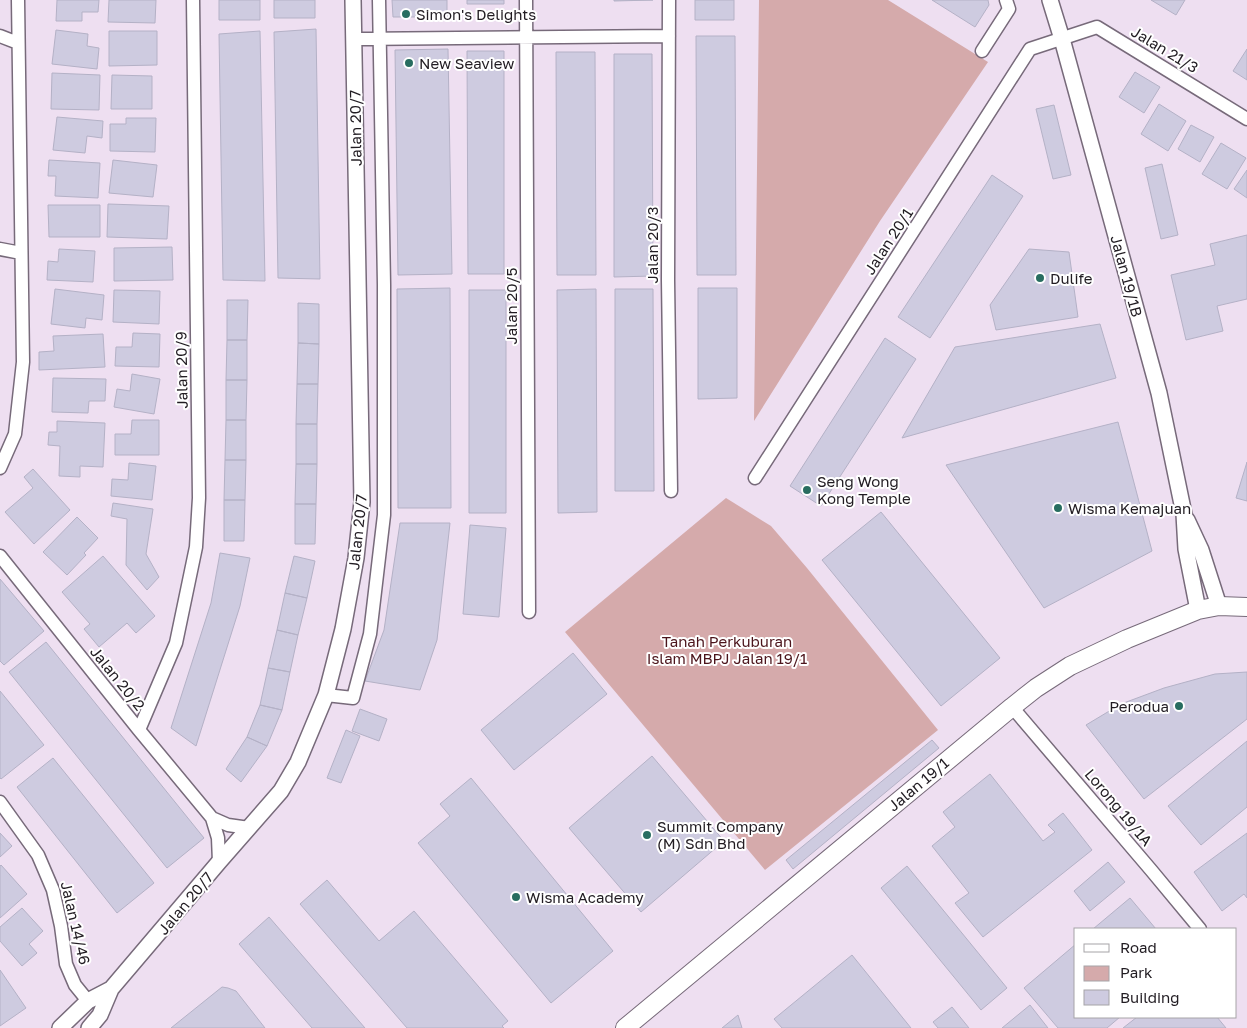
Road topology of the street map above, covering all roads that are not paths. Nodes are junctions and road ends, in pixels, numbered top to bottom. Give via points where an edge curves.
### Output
1 (18, 0) edge
2 (193, 0) edge
3 (353, 0) edge
4 (379, 0) edge
5 (526, 0) edge
6 (669, 0) edge
7 (1006, 0) edge
8 (1050, 0) edge
9 (0, 36) edge
10 (669, 36) junction
11 (526, 37) junction
12 (379, 38) junction
13 (354, 39) junction
14 (1062, 39) junction
15 (18, 43) junction
16 (982, 51) dead end
17 (1247, 119) edge
18 (0, 249) edge
19 (21, 252) junction
20 (0, 468) edge
21 (755, 478) dead end
22 (671, 491) dead end
23 (1184, 514) junction
24 (0, 556) edge
25 (1219, 606) junction
26 (1247, 607) edge
27 (1198, 610) junction
28 (529, 612) dead end
29 (326, 695) junction
30 (1012, 707) junction
31 (139, 730) junction
32 (0, 802) edge
33 (212, 818) junction
34 (250, 828) junction
35 (219, 862) junction
36 (1199, 928) edge
37 (112, 989) junction
38 (88, 1001) junction
39 (60, 1028) edge
40 (89, 1028) edge
41 (625, 1028) edge

1 - 15 street
2 - 31 street, Jalan 20/9 via 199,498 196,547 176,643
3 - 13 street, Jalan 20/7
4 - 12 street, Jalan 20/7
5 - 11 street, Jalan 20/5
6 - 10 street, Jalan 20/3
7 - 16 street via 1009,9
8 - 14 street, Jalan 19/1B
9 - 15 street
10 - 11 street
10 - 22 street, Jalan 20/3
11 - 12 street
11 - 28 street, Jalan 20/5
12 - 13 street
12 - 29 street, Jalan 20/7 via 384,515 370,634 353,698
13 - 29 street, Jalan 20/7 via 362,502 343,629
14 - 17 street, Jalan 21/3 via 1097,27
14 - 21 street, Jalan 20/1 via 1030,50
14 - 23 street, Jalan 19/1B via 1159,393
15 - 19 street
18 - 19 street
19 - 20 street via 23,362 15,434
23 - 25 street, Jalan 19/1B via 1201,550
23 - 27 street, Jalan 19/1B via 1186,549
24 - 31 street, Jalan 20/2
25 - 26 main road, Jalan 19/1
25 - 27 main road, Jalan 19/1
27 - 30 main road, Jalan 19/1 via 1070,666
29 - 34 street, Jalan 20/7 via 282,791
30 - 36 street, Lorong 19/1A
30 - 41 main road, Jalan 19/1
31 - 33 street, Jalan 20/2
32 - 38 street, Jalan 14/46 via 38,856 54,890 66,964 75,985
33 - 34 street via 228,825
33 - 35 street, Jalan 20/2 via 218,838
34 - 35 street, Jalan 20/7
35 - 37 street, Jalan 20/7
37 - 38 street, Jalan 20/7
37 - 40 street, Jalan 20/7
38 - 39 street, Jalan 20/7

